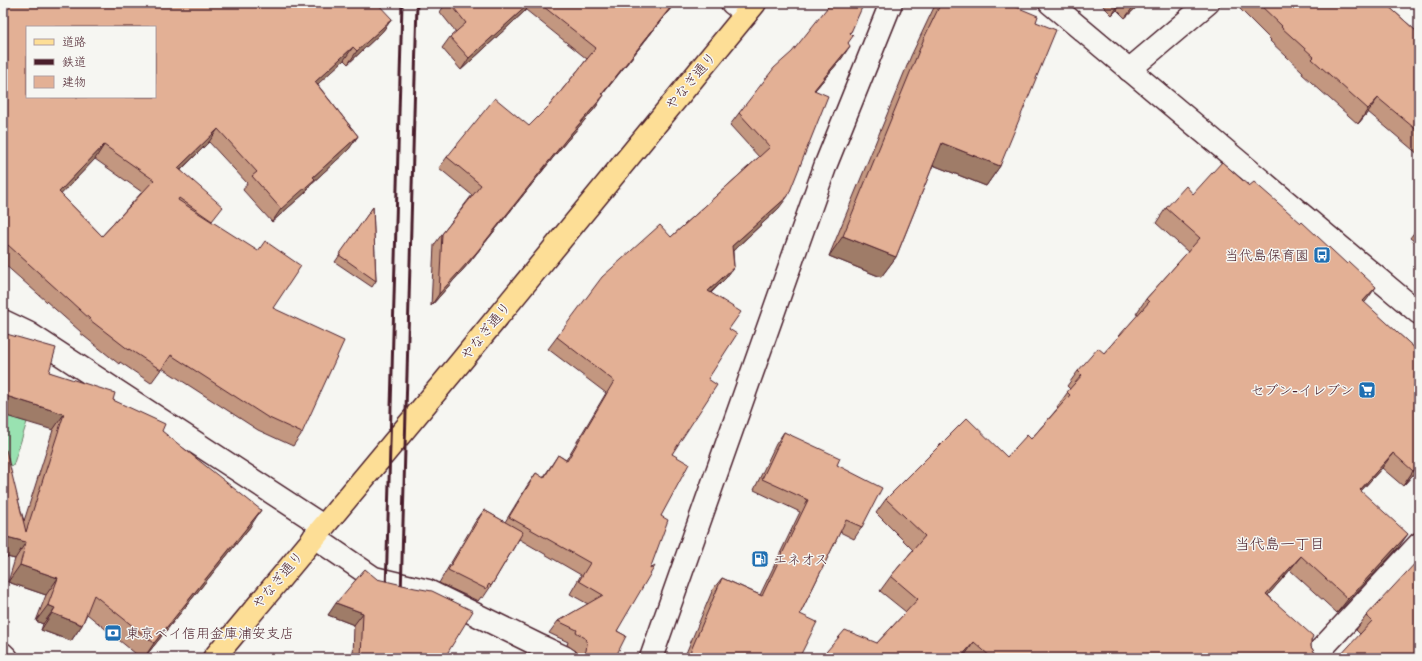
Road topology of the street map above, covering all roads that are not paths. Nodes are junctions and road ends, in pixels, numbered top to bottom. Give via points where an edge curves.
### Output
1 (891, 3) edge
2 (1050, 3) edge
3 (1208, 3) edge
4 (744, 7) edge
5 (1128, 70) junction
6 (1419, 313) edge
7 (3, 321) edge
8 (319, 532) junction
9 (1419, 544) edge
10 (3, 654) edge
11 (7, 658) edge
12 (214, 658) edge
13 (566, 658) edge
14 (651, 658) edge
15 (1313, 658) edge

1 - 14 street via 826,164
2 - 5 street
3 - 5 street
4 - 8 main road, やなぎ通り
5 - 6 street
7 - 8 street via 28,333
8 - 12 main road, やなぎ通り
8 - 13 street via 374,578 428,591
9 - 15 street
10 - 11 street

